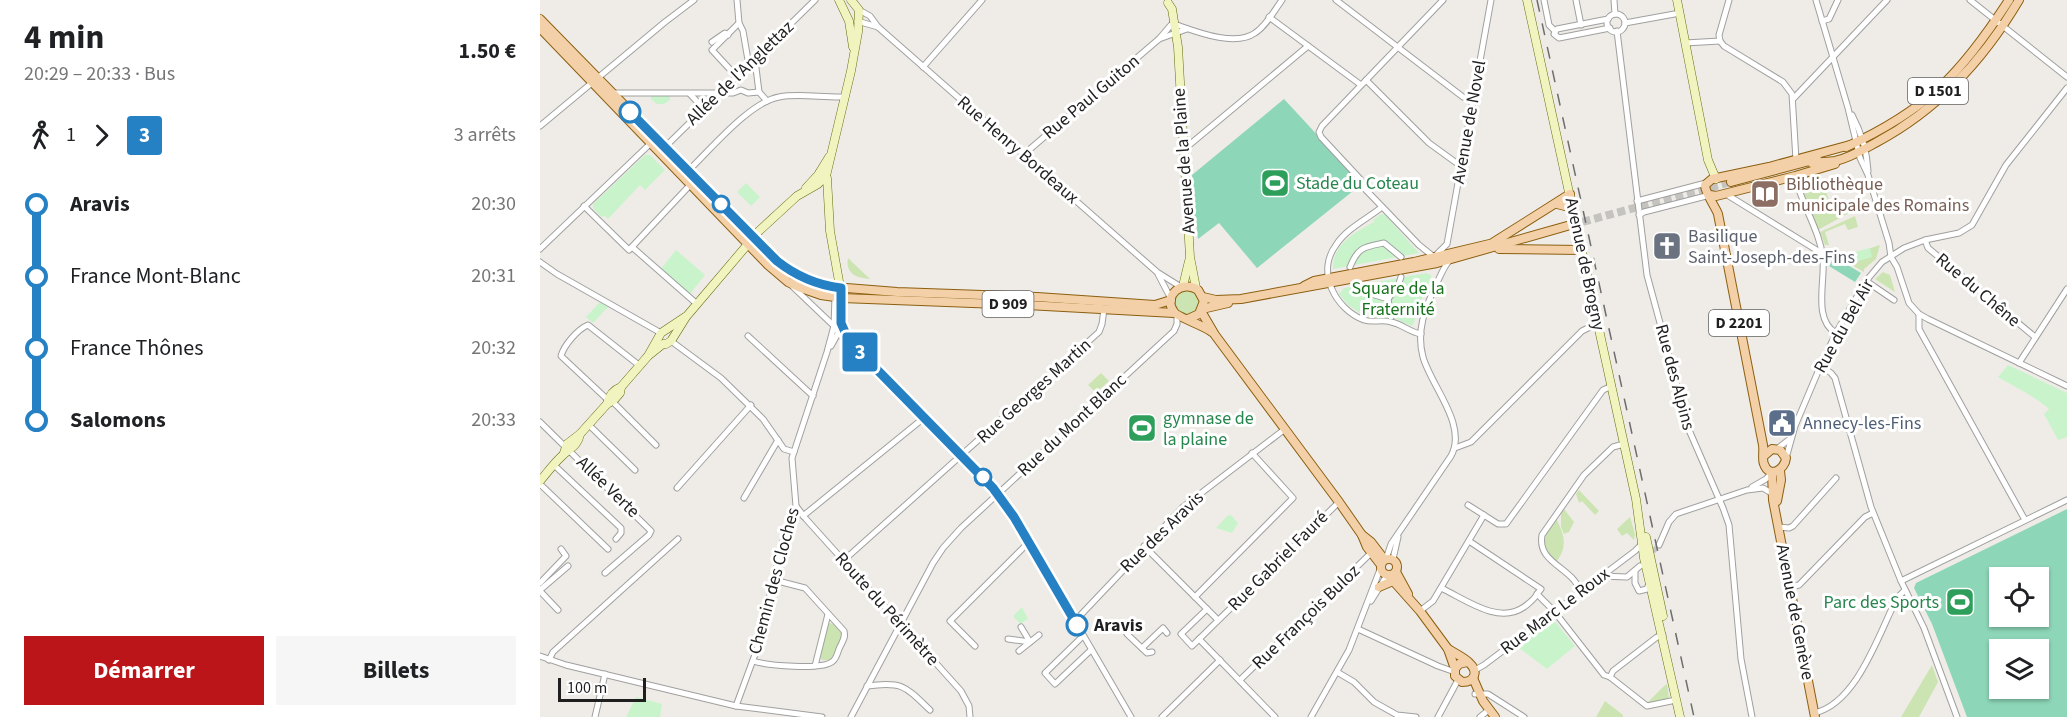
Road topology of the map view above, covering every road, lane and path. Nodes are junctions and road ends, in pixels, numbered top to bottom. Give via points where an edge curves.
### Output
1 (694, 0) edge
2 (737, 0) edge
3 (815, 0) edge
4 (838, 0) edge
5 (851, 0) edge
6 (982, 0) edge
7 (1282, 0) edge
8 (1336, 0) edge
9 (1443, 0) edge
10 (1491, 0) edge
11 (1527, 0) edge
12 (1544, 0) edge
13 (1576, 0) edge
14 (1614, 0) edge
15 (1677, 0) edge
16 (1729, 0) edge
17 (1816, 0) edge
18 (1838, 0) edge
19 (1887, 0) edge
20 (1970, 0) edge
21 (2009, 0) edge
22 (2019, 0) edge
23 (1168, 2) edge
24 (859, 10) junction
25 (1680, 13) junction
26 (1615, 14) junction
27 (1269, 17) junction
28 (540, 19) edge
29 (1608, 20) junction
30 (849, 21) junction
31 (860, 21) junction
32 (1822, 21) junction
33 (739, 23) junction
34 (1625, 23) junction
35 (1999, 24) junction
36 (729, 25) dead end
37 (1172, 25) junction
38 (1581, 25) junction
39 (878, 27) junction
40 (540, 28) edge
41 (1610, 28) junction
42 (1187, 29) junction
43 (1555, 31) junction
44 (1617, 31) junction
45 (729, 33) junction
46 (1174, 35) junction
47 (1159, 39) junction
48 (1720, 41) junction
49 (712, 42) dead end
50 (1685, 43) junction
51 (1308, 46) junction
52 (1398, 47) junction
53 (854, 52) junction
54 (1833, 58) junction
55 (755, 60) junction
56 (748, 66) junction
57 (923, 67) junction
58 (737, 77) junction
59 (2067, 77) edge
60 (595, 80) junction
61 (1366, 80) junction
62 (1361, 85) junction
63 (2067, 88) edge
64 (759, 92) junction
65 (613, 93) junction
66 (721, 93) junction
67 (690, 94) junction
68 (844, 98) junction
69 (1793, 99) junction
70 (767, 101) junction
71 (1473, 101) junction
72 (704, 109) junction
73 (540, 126) edge
74 (651, 142) junction
75 (666, 146) junction
76 (1183, 146) junction
77 (1858, 146) junction
78 (1023, 155) junction
79 (1708, 160) junction
80 (1836, 161) junction
81 (1799, 162) junction
82 (1462, 167) junction
83 (689, 170) junction
84 (823, 174) junction
85 (1795, 176) junction
86 (1716, 179) junction
87 (816, 182) junction
88 (1731, 182) tunnel mouth
89 (1706, 183) junction
90 (691, 184) junction
91 (1570, 194) junction
92 (1719, 194) junction
93 (1637, 201) junction
94 (1557, 204) junction
95 (584, 206) junction
96 (1382, 207) junction
97 (1573, 208) junction
98 (1639, 215) junction
99 (829, 218) junction
100 (1567, 226) tunnel mouth
101 (732, 228) junction
102 (754, 237) junction
103 (1925, 240) junction
104 (1496, 243) junction
105 (1889, 243) junction
106 (1447, 244) junction
107 (747, 245) junction
108 (1419, 245) junction
109 (632, 247) junction
110 (1904, 248) junction
111 (540, 249) edge
112 (1582, 250) junction
113 (1456, 252) junction
114 (1822, 254) junction
115 (773, 257) junction
116 (1190, 257) junction
117 (1401, 257) dead end
118 (1434, 257) junction
119 (1891, 257) junction
120 (1423, 260) junction
121 (1449, 261) junction
122 (540, 262) edge
123 (1350, 267) dead end
124 (1157, 272) junction
125 (1401, 277) dead end
126 (1329, 281) junction
127 (1866, 281) junction
128 (788, 282) junction
129 (1360, 285) dead end
130 (1182, 287) junction
131 (1196, 288) junction
132 (2067, 289) edge
133 (838, 292) junction
134 (1203, 297) junction
135 (1241, 298) junction
136 (1171, 299) junction
137 (1388, 299) junction
138 (1894, 300) dead end
139 (698, 303) junction
140 (1104, 309) junction
141 (1202, 310) junction
142 (1176, 314) junction
143 (1919, 314) junction
144 (686, 316) junction
145 (1391, 317) dead end
146 (1188, 319) junction
147 (1928, 320) junction
148 (1598, 323) junction
149 (834, 326) junction
150 (842, 326) junction
151 (837, 332) junction
152 (1836, 333) junction
153 (1922, 333) junction
154 (1420, 334) junction
155 (1215, 335) junction
156 (662, 336) junction
157 (748, 336) dead end
158 (2035, 337) junction
159 (672, 339) junction
160 (849, 341) junction
161 (827, 352) junction
162 (2019, 363) junction
163 (640, 366) junction
164 (1821, 366) junction
165 (1612, 386) junction
166 (2067, 386) edge
167 (813, 396) junction
168 (609, 402) junction
169 (751, 405) junction
170 (924, 417) junction
171 (540, 422) edge
172 (589, 425) junction
173 (1285, 429) junction
174 (1791, 438) junction
175 (778, 440) junction
176 (1624, 444) junction
177 (656, 445) dead end
178 (1455, 448) junction
179 (567, 450) junction
180 (1771, 451) junction
181 (794, 452) junction
182 (1252, 453) junction
183 (962, 455) junction
184 (1786, 458) junction
185 (554, 465) junction
186 (635, 470) dead end
187 (1772, 470) junction
188 (1836, 478) dead end
189 (540, 483) edge
190 (677, 488) dead end
191 (1747, 490) junction
192 (997, 494) junction
193 (1773, 494) junction
194 (744, 498) dead end
195 (1720, 499) junction
196 (2067, 500) edge
197 (1339, 502) junction
198 (1468, 505) dead end
199 (796, 506) junction
200 (1776, 508) junction
201 (1874, 513) junction
202 (1484, 515) junction
203 (803, 516) junction
204 (2025, 520) junction
205 (1779, 527) junction
206 (1641, 528) junction
207 (1398, 535) junction
208 (616, 539) dead end
209 (678, 539) dead end
210 (1469, 541) junction
211 (1029, 542) junction
212 (1659, 545) tunnel mouth
213 (1144, 546) junction
214 (561, 549) dead end
215 (608, 549) dead end
216 (1390, 549) junction
217 (1642, 551) junction
218 (1374, 552) junction
219 (843, 561) junction
220 (1618, 563) junction
221 (568, 566) dead end
222 (1388, 568) junction
223 (1608, 570) junction
224 (1635, 571) junction
225 (605, 573) dead end
226 (1618, 574) junction
227 (1600, 576) junction
228 (1625, 577) junction
229 (774, 580) junction
230 (1901, 581) junction
231 (1650, 582) junction
232 (540, 583) edge
233 (1790, 587) junction
234 (1379, 588) joint
235 (1441, 588) junction
236 (1581, 590) junction
237 (1905, 590) junction
238 (540, 591) edge
239 (1639, 591) junction
240 (1538, 594) junction
241 (1195, 597) junction
242 (1656, 604) junction
243 (1207, 609) junction
244 (558, 610) dead end
245 (1366, 610) junction
246 (1420, 611) junction
247 (1554, 611) junction
248 (828, 614) junction
249 (1664, 619) junction
250 (1218, 620) junction
251 (1075, 621) junction
252 (901, 623) junction
253 (1020, 627) dead end
254 (1358, 629) junction
255 (1167, 633) dead end
256 (1127, 634) dead end
257 (1039, 635) dead end
258 (1663, 635) junction
259 (1083, 636) junction
260 (1008, 639) dead end
261 (1199, 639) junction
262 (1030, 642) junction
263 (975, 646) dead end
264 (1142, 648) junction
265 (1448, 649) junction
266 (1091, 650) junction
267 (1019, 651) dead end
268 (1152, 652) dead end
269 (540, 656) edge
270 (549, 660) junction
271 (1220, 660) junction
272 (753, 661) junction
273 (1467, 662) junction
274 (815, 666) junction
275 (1337, 672) junction
276 (605, 674) junction
277 (1463, 675) junction
278 (1610, 676) junction
279 (1240, 680) junction
280 (867, 686) junction
281 (1480, 696) junction
282 (1676, 700) junction
283 (736, 706) junction
284 (930, 710) dead end
285 (1492, 713) edge
286 (1814, 715) edge
287 (595, 717) edge
288 (822, 717) edge
289 (851, 717) edge
290 (970, 717) edge
291 (1131, 717) edge
292 (1162, 717) edge
293 (1275, 717) edge
294 (1311, 717) edge
295 (1416, 717) edge
296 (1438, 717) edge
297 (1480, 717) edge
298 (1524, 717) edge
299 (1680, 717) edge
300 (1685, 717) edge
301 (1752, 717) edge
302 (1957, 717) edge

1 - 60 street
2 - 33 street
3 - 55 street, Allée de l'Anglettaz
4 - 30 main road
5 - 24 main road
6 - 57 street
7 - 27 street
8 - 52 street
9 - 52 street
10 - 71 street, Avenue de Novel
11 - 91 main road, Avenue de Brogny
12 - 43 street via 1549,25
13 - 38 street
14 - 26 street
15 - 25 main road
16 - 48 street
17 - 32 street
18 - 32 street via 1829,19
19 - 54 street
20 - 35 street
21 - 35 main road, D 1501
22 - 35 main road, D 1501
23 - 37 main road, Avenue de la Plaine
24 - 31 main road, Chemin des Cloches
24 - 39 street, Rue Henry Bordeaux
25 - 34 street
25 - 50 main road
26 - 29 street
26 - 34 street via 1622,16
27 - 42 street via 1258,31 1244,38
27 - 51 street
28 - 60 main road, D 909
29 - 38 street
29 - 41 street
30 - 31 street, Rue Henry Bordeaux
30 - 53 main road
31 - 39 street, Rue Henry Bordeaux
31 - 53 main road, Chemin des Cloches
32 - 54 street
33 - 45 street
33 - 56 street
34 - 44 street
35 - 59 street
35 - 77 main road, D 1501 via 1970,69 1941,98 1911,122
36 - 45 street
37 - 42 street
37 - 46 main road, Avenue de la Plaine
37 - 47 street, Rue Paul Guiton
38 - 43 street
39 - 57 street, Rue Henry Bordeaux
40 - 60 main road, D 909
41 - 43 street via 1559,38 1554,36
41 - 44 street
42 - 46 street, Rue Paul Guiton
44 - 93 street, Rue des Alpins
45 - 49 street
45 - 58 street via 712,50
46 - 47 street, Rue Paul Guiton
46 - 76 main road, Avenue de la Plaine
47 - 78 street, Rue Paul Guiton
48 - 50 street
48 - 69 street via 1786,84
50 - 79 main road
51 - 62 street
51 - 76 street via 1188,146
52 - 61 street
52 - 71 street
53 - 68 main road, Chemin des Cloches
54 - 69 street
54 - 77 street
55 - 56 street, Allée de l'Anglettaz
55 - 64 street
56 - 58 street, Allée de l'Anglettaz
57 - 78 street, Rue Henry Bordeaux
58 - 66 street, Allée de l'Anglettaz
60 - 65 main road, D 909
60 - 73 street
60 - 74 main road, D 909
61 - 62 street
61 - 82 street via 1429,143
62 - 96 street via 1319,132
63 - 103 street, Rue du Bel Air via 2006,165 1972,225 1959,233
64 - 66 street
64 - 70 street
65 - 67 street
65 - 75 main road, D 909
66 - 67 street
66 - 72 street, Allée de l'Anglettaz
67 - 72 street
68 - 70 street via 785,96
68 - 84 main road, Chemin des Cloches
69 - 81 street
70 - 83 street
71 - 82 street, Avenue de Novel
72 - 75 street, Allée de l'Anglettaz
74 - 90 main road, D 909
74 - 95 street
75 - 83 main road, D 909
76 - 116 main road, Avenue de la Plaine
77 - 80 main road, D 1501
77 - 81 main road, D 1501
77 - 105 street
78 - 124 street, Rue Henry Bordeaux
79 - 86 main road
79 - 89 main road
80 - 81 main road, D 1501
80 - 85 main road, D 1501
81 - 86 main road
81 - 88 main road, D 1501
82 - 106 street, Avenue de Novel
83 - 102 main road, D 909
84 - 87 main road
84 - 99 main road, Chemin des Cloches
85 - 92 main road, D 1501
85 - 114 street
86 - 89 main road
86 - 92 main road via 1722,186
87 - 99 main road, Chemin des Cloches
87 - 102 main road
89 - 92 main road via 1705,190
89 - 93 street
90 - 101 main road, D 909
90 - 109 street
91 - 94 main road
91 - 97 main road, Avenue de Brogny
92 - 98 street
92 - 114 street via 1729,196
92 - 180 main road, D 2201 via 1718,214 1762,438
93 - 98 street, Rue des Alpins
94 - 97 main road
94 - 104 main road
95 - 109 street via 628,250
95 - 111 street
96 - 108 street
96 - 126 street via 1337,243 1329,260
97 - 112 main road, Avenue de Brogny
98 - 195 street, Rue des Alpins via 1647,275 1689,430
99 - 133 main road, Chemin des Cloches
100 - 104 main road
101 - 102 main road
101 - 107 main road, D 909
102 - 107 main road
102 - 115 main road, D 909
103 - 110 street, Rue du Bel Air
103 - 158 street, Rue du Chêne via 1928,248
104 - 112 main road
104 - 113 main road
104 - 121 main road
105 - 110 street
105 - 119 street
106 - 113 street
106 - 118 street
107 - 115 main road
107 - 128 main road, D 909
107 - 139 main road
108 - 118 street
108 - 120 street
109 - 139 street
110 - 119 street, Rue du Bel Air
112 - 148 main road, Avenue de Brogny
113 - 118 main road
114 - 152 street via 1823,313 1827,326
115 - 133 main road, D 909 via 801,277
116 - 130 main road, Avenue de la Plaine
116 - 131 main road, Avenue de la Plaine
117 - 123 street via 1384,243 1364,247
118 - 120 main road
119 - 127 street, Rue du Bel Air
119 - 143 street via 1909,303
120 - 126 main road
121 - 126 main road
121 - 154 street via 1425,309
122 - 156 street
124 - 130 street, Rue Henry Bordeaux
124 - 136 street, Rue Henry Bordeaux
125 - 137 street
126 - 135 main road
126 - 154 street via 1341,305 1355,315 1369,321 1395,322
127 - 138 street
127 - 152 street, Rue du Bel Air
128 - 133 main road, D 909 via 821,295
128 - 149 street
129 - 137 street
130 - 131 main road
130 - 136 main road
131 - 134 main road
132 - 158 street
133 - 136 main road, D 909 via 868,290 1155,305
133 - 140 main road, D 909
133 - 149 street, Chemin des Cloches
133 - 150 street, Chemin des Cloches
134 - 135 main road
134 - 141 main road
135 - 141 main road
136 - 142 main road
137 - 145 street
139 - 144 main road
140 - 142 main road, D 909
140 - 183 street, Rue Georges Martin via 1099,332
141 - 146 main road
141 - 155 main road
142 - 146 main road
142 - 192 street, Rue du Mont Blanc via 1174,331
143 - 147 street
143 - 153 street via 1918,327
144 - 156 main road
144 - 159 main road
146 - 155 main road
147 - 153 street
147 - 162 street
148 - 165 main road, Avenue de Brogny
148 - 178 street via 1582,332 1470,443
149 - 151 street
149 - 161 street, Chemin des Cloches
150 - 151 street, Chemin des Cloches
150 - 160 street
151 - 160 street
151 - 161 street, Chemin des Cloches
152 - 164 street, Rue du Bel Air
153 - 204 street
154 - 178 street via 1422,356 1449,413
155 - 173 main road
156 - 159 main road via 666,344
156 - 163 main road
157 - 167 street
158 - 162 street
159 - 169 street
160 - 170 street
161 - 167 street, Chemin des Cloches
162 - 166 street
163 - 168 main road
163 - 168 street via 590,326 583,327 564,349 561,356
164 - 174 street, Rue du Bel Air
164 - 201 street via 1835,378
165 - 176 main road, Avenue de Brogny
165 - 202 street via 1603,390 1507,522 1500,525
167 - 181 street, Chemin des Cloches
168 - 172 main road
168 - 177 street
169 - 175 street
169 - 190 street
170 - 183 street
170 - 203 street
171 - 179 street
172 - 179 main road via 579,441
172 - 186 street
173 - 182 street, Rue des Aravis
173 - 197 main road
174 - 180 street
174 - 184 street, Rue du Bel Air
175 - 181 street via 784,449
175 - 194 street
176 - 206 main road, Avenue de Brogny
176 - 236 street via 1613,447 1584,475 1542,535 1544,554
178 - 207 street
179 - 185 main road
179 - 225 street, Allée Verte via 651,531
180 - 184 main road via 1783,452
180 - 187 main road via 1763,461
181 - 199 street, Chemin des Cloches via 791,467
182 - 213 street, Rue des Aravis via 1185,504
182 - 241 street via 1293,498
183 - 192 street
183 - 219 street, Rue Georges Martin
184 - 187 main road via 1785,465
185 - 189 main road
185 - 208 street via 621,528
187 - 191 street
187 - 193 main road, Avenue de Genève
187 - 200 main road, Avenue de Genève via 1781,480
188 - 205 street via 1793,526
189 - 215 street
191 - 193 street via 1763,488
191 - 195 street
192 - 211 street
192 - 252 street, Rue du Mont Blanc via 943,548
193 - 200 main road, Avenue de Genève
195 - 212 street via 1673,517
195 - 301 street, Rue des Alpins via 1731,539 1742,667
196 - 204 street
197 - 218 main road
197 - 250 street, Rue Gabriel Fauré
198 - 202 street
199 - 203 street, Route du Périmètre
199 - 229 street, Chemin des Cloches
200 - 205 main road, Avenue de Genève
201 - 230 street
201 - 233 street via 1799,585
202 - 210 street
203 - 219 street, Route du Périmètre
204 - 230 street
205 - 233 main road, Avenue de Genève
206 - 217 main road, Avenue de Brogny
206 - 217 street
207 - 216 street
207 - 222 street
209 - 270 street
210 - 235 street
210 - 240 street via 1540,589
211 - 251 street
211 - 263 street via 950,621
213 - 241 street
213 - 251 street, Rue des Aravis
214 - 232 street via 566,556
216 - 218 main road
216 - 222 street
217 - 220 street, Rue Marc Le Roux
217 - 224 street
217 - 231 main road, Avenue de Brogny
217 - 249 main road, Avenue de Brogny via 1653,565
218 - 222 main road
218 - 279 street, Rue François Buloz
219 - 252 street, Route du Périmètre
220 - 223 street, Rue Marc Le Roux
220 - 226 street
221 - 238 street
222 - 234 main road
222 - 245 street
222 - 246 main road
223 - 226 street
223 - 227 street, Rue Marc Le Roux
224 - 228 street
224 - 239 street
226 - 228 street
227 - 228 street
227 - 236 street, Rue Marc Le Roux
229 - 248 street via 805,588
229 - 272 street, Chemin des Cloches
230 - 237 street
231 - 239 street via 1647,589
231 - 242 main road, Avenue de Brogny
233 - 286 main road, Avenue de Genève
234 - 245 street
235 - 240 street via 1505,615 1517,612
235 - 246 street via 1432,603
236 - 247 street, Rue Marc Le Roux
237 - 286 street via 1897,598 1855,683
237 - 302 street
238 - 244 street
239 - 242 street
240 - 247 street
241 - 243 street
242 - 249 main road
242 - 258 main road, Avenue de Brogny
243 - 250 street
243 - 261 street via 1181,634 1192,646
245 - 254 street
246 - 265 main road
247 - 277 street, Rue Marc Le Roux via 1484,665
247 - 278 street via 1603,675
248 - 274 street
248 - 274 street via 845,636 832,662
249 - 300 main road, Avenue de Brogny
250 - 261 street, Rue Gabriel Fauré
251 - 259 street
252 - 280 street, Rue du Mont Blanc
252 - 290 street, Route du Périmètre via 961,691
253 - 262 street
254 - 275 street
254 - 277 street
255 - 264 street via 1163,628
256 - 264 street
257 - 262 street
258 - 278 street
258 - 282 main road, Avenue de Brogny
259 - 266 street
259 - 266 street via 1045,673 1055,684
260 - 262 street
261 - 271 street
262 - 267 street
264 - 268 street
265 - 273 main road
265 - 277 main road
266 - 291 street
269 - 270 street
270 - 276 street
271 - 279 street
271 - 292 street
272 - 274 street
272 - 283 street, Chemin des Cloches
273 - 277 main road
273 - 277 main road via 1459,664
275 - 294 street
275 - 295 street via 1396,715
276 - 283 street
276 - 287 street
277 - 281 main road
277 - 296 street
278 - 282 street via 1647,706
279 - 293 street
280 - 284 street via 901,685
280 - 289 street, Rue du Mont Blanc
281 - 285 main road
281 - 298 street via 1491,695
282 - 299 main road, Avenue de Brogny
283 - 288 street
285 - 297 street

